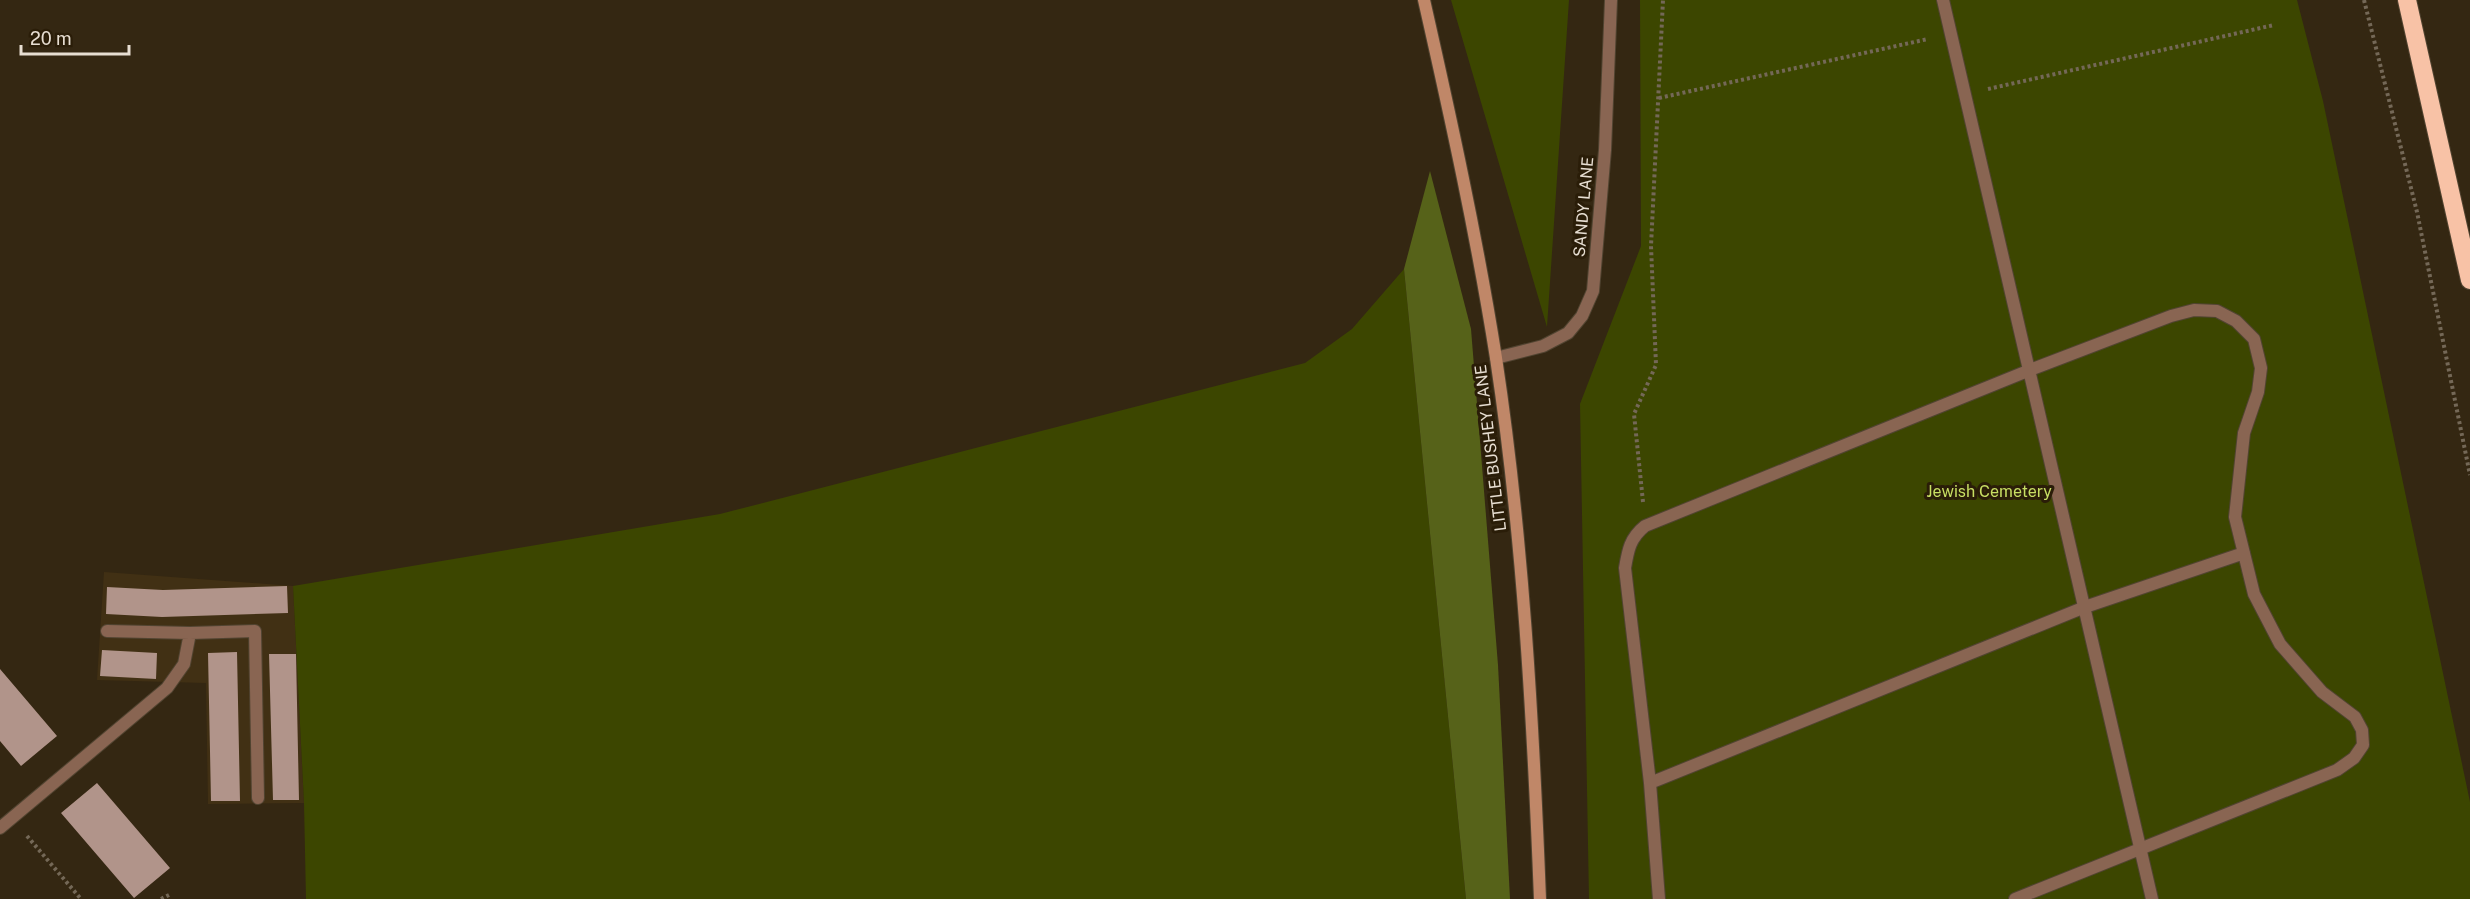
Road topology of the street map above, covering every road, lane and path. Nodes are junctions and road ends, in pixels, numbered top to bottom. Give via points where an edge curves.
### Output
1 (1424, 0) edge
2 (1611, 0) edge
3 (1663, 0) edge
4 (1943, 0) edge
5 (2364, 0) edge
6 (2407, 0) edge
7 (2274, 25) dead end
8 (1951, 33) junction
9 (1967, 93) junction
10 (1659, 98) junction
11 (2470, 280) edge
12 (1496, 358) junction
13 (2030, 370) junction
14 (2470, 475) edge
15 (1645, 526) junction
16 (2244, 552) junction
17 (2085, 607) junction
18 (107, 631) dead end
19 (190, 633) junction
20 (1650, 783) junction
21 (258, 798) dead end
22 (12, 818) junction
23 (0, 828) edge
24 (2141, 848) junction
25 (169, 895) dead end
26 (81, 899) edge
27 (161, 899) edge
28 (1540, 899) edge
29 (1659, 899) edge
30 (2014, 899) edge
31 (2152, 899) edge

1 - 12 street, LITTLE BUSHEY LANE via 1462,165
2 - 12 street, SANDY LANE via 1605,150 1593,291 1582,316 1568,333 1543,346
3 - 10 path
4 - 8 street
5 - 14 path via 2417,212
6 - 11 highway
7 - 9 path
8 - 9 street
8 - 10 path
9 - 13 street
10 - 15 path via 1651,246 1656,365 1634,414
12 - 28 street, LITTLE BUSHEY LANE via 1514,496
13 - 15 street
13 - 16 street via 2194,310 2217,311 2236,321 2253,339 2261,368 2258,392 2244,433 2235,517
13 - 17 street
15 - 20 street via 1628,546 1625,568
16 - 17 street
16 - 24 street via 2254,594 2280,644 2322,692 2355,717 2362,730 2363,745 2354,758 2337,770
17 - 20 street
17 - 24 street
18 - 19 street
19 - 21 street via 255,631
19 - 22 street via 184,664 167,688
20 - 29 street
22 - 23 street
22 - 26 path
24 - 30 street
24 - 31 street
25 - 27 path

